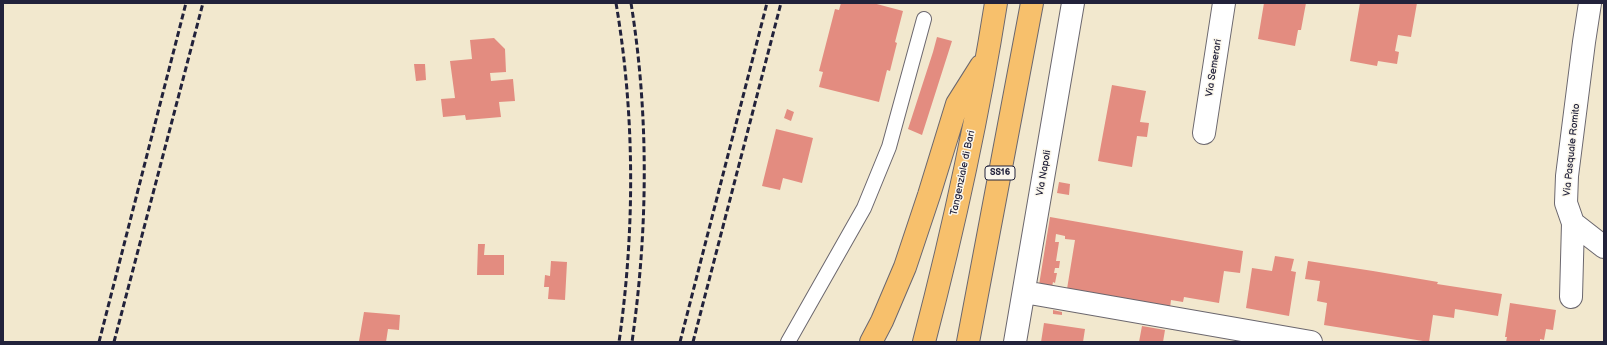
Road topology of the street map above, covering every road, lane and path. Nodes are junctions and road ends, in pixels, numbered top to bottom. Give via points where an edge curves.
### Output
1 (996, 3) edge
2 (1032, 3) edge
3 (1073, 3) edge
4 (1224, 3) edge
5 (1590, 3) edge
6 (924, 19) dead end
7 (988, 55) junction
8 (1204, 133) dead end
9 (1573, 223) junction
10 (1604, 247) edge
11 (1024, 292) junction
12 (1571, 296) dead end
13 (788, 342) edge
14 (871, 342) edge
15 (924, 342) edge
16 (968, 342) edge
17 (1016, 342) edge
18 (1311, 342) edge

1 - 7 highway, Tangenziale di Bari
2 - 16 highway, SS16
3 - 11 street, Via Napoli
4 - 8 street, Via Semerari
5 - 9 street, Via Pasquale Romito via 1567,176 1566,203
6 - 13 lane via 889,147 864,208
7 - 14 highway via 957,104 905,267
7 - 15 highway, Tangenziale di Bari via 942,272
9 - 10 street
9 - 12 street, Via Pasquale Romito
11 - 17 street, Via Napoli
11 - 18 street

